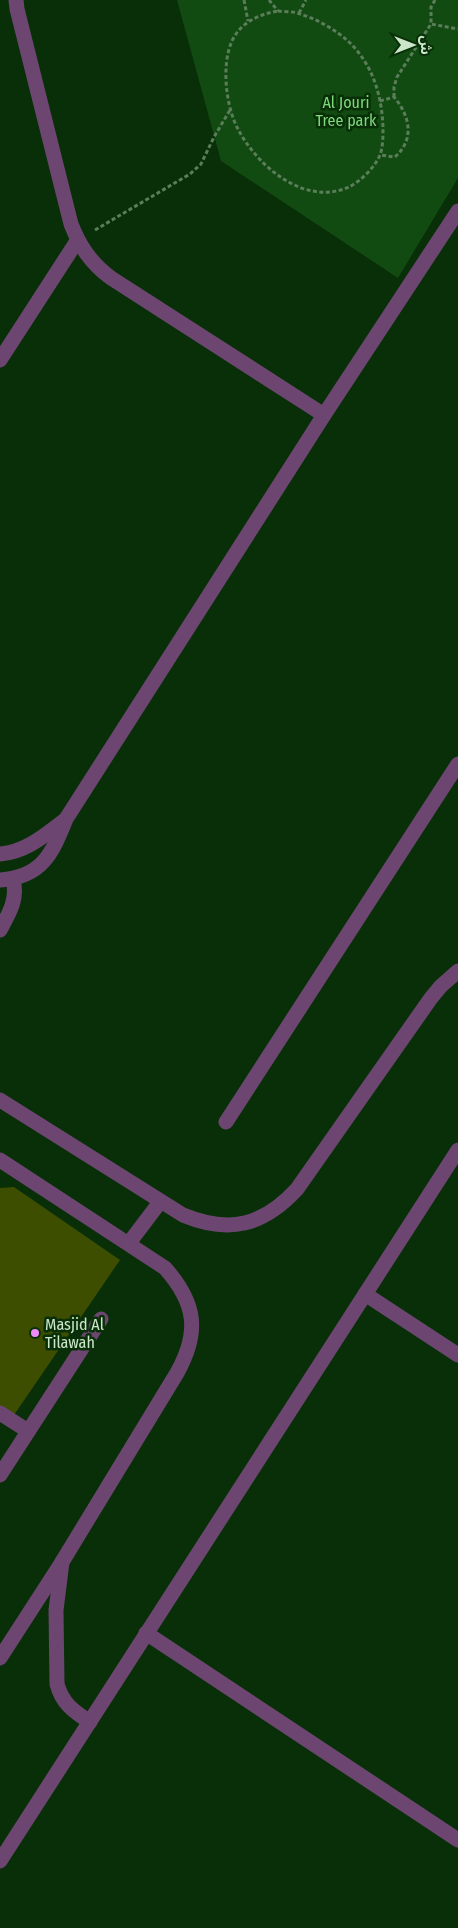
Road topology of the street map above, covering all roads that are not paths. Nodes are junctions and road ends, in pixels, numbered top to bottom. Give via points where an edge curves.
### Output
1 (14, 3) edge
2 (458, 211) edge
3 (78, 241) junction
4 (0, 360) edge
5 (324, 415) junction
6 (458, 764) edge
7 (66, 819) junction
8 (0, 854) edge
9 (6, 879) edge
10 (0, 930) edge
11 (458, 971) edge
12 (4, 1107) edge
13 (226, 1122) dead end
14 (458, 1150) edge
15 (0, 1160) edge
16 (160, 1202) junction
17 (128, 1243) junction
18 (365, 1294) junction
19 (101, 1319) dead end
20 (458, 1355) edge
21 (0, 1413) edge
22 (28, 1431) junction
23 (0, 1475) edge
24 (62, 1562) junction
25 (146, 1633) junction
26 (0, 1658) edge
27 (90, 1722) junction
28 (458, 1840) edge
29 (0, 1861) edge

1 - 3 street
2 - 5 street
3 - 4 street
3 - 5 street via 97,268 111,278
5 - 7 street
6 - 13 street
7 - 8 street via 32,844
7 - 9 street via 48,859 26,875
9 - 10 street via 15,888 13,906
11 - 16 street via 431,998 283,1204 265,1217 245,1224 224,1226 202,1223
12 - 16 street
14 - 18 street
15 - 17 street
16 - 17 street
17 - 24 street via 165,1268 178,1282 192,1318 191,1338 182,1365
18 - 20 street
18 - 25 street
19 - 22 street
21 - 22 street
22 - 23 street
24 - 26 street
24 - 27 street via 56,1610 57,1684 70,1708
25 - 27 street
25 - 28 street
27 - 29 street

